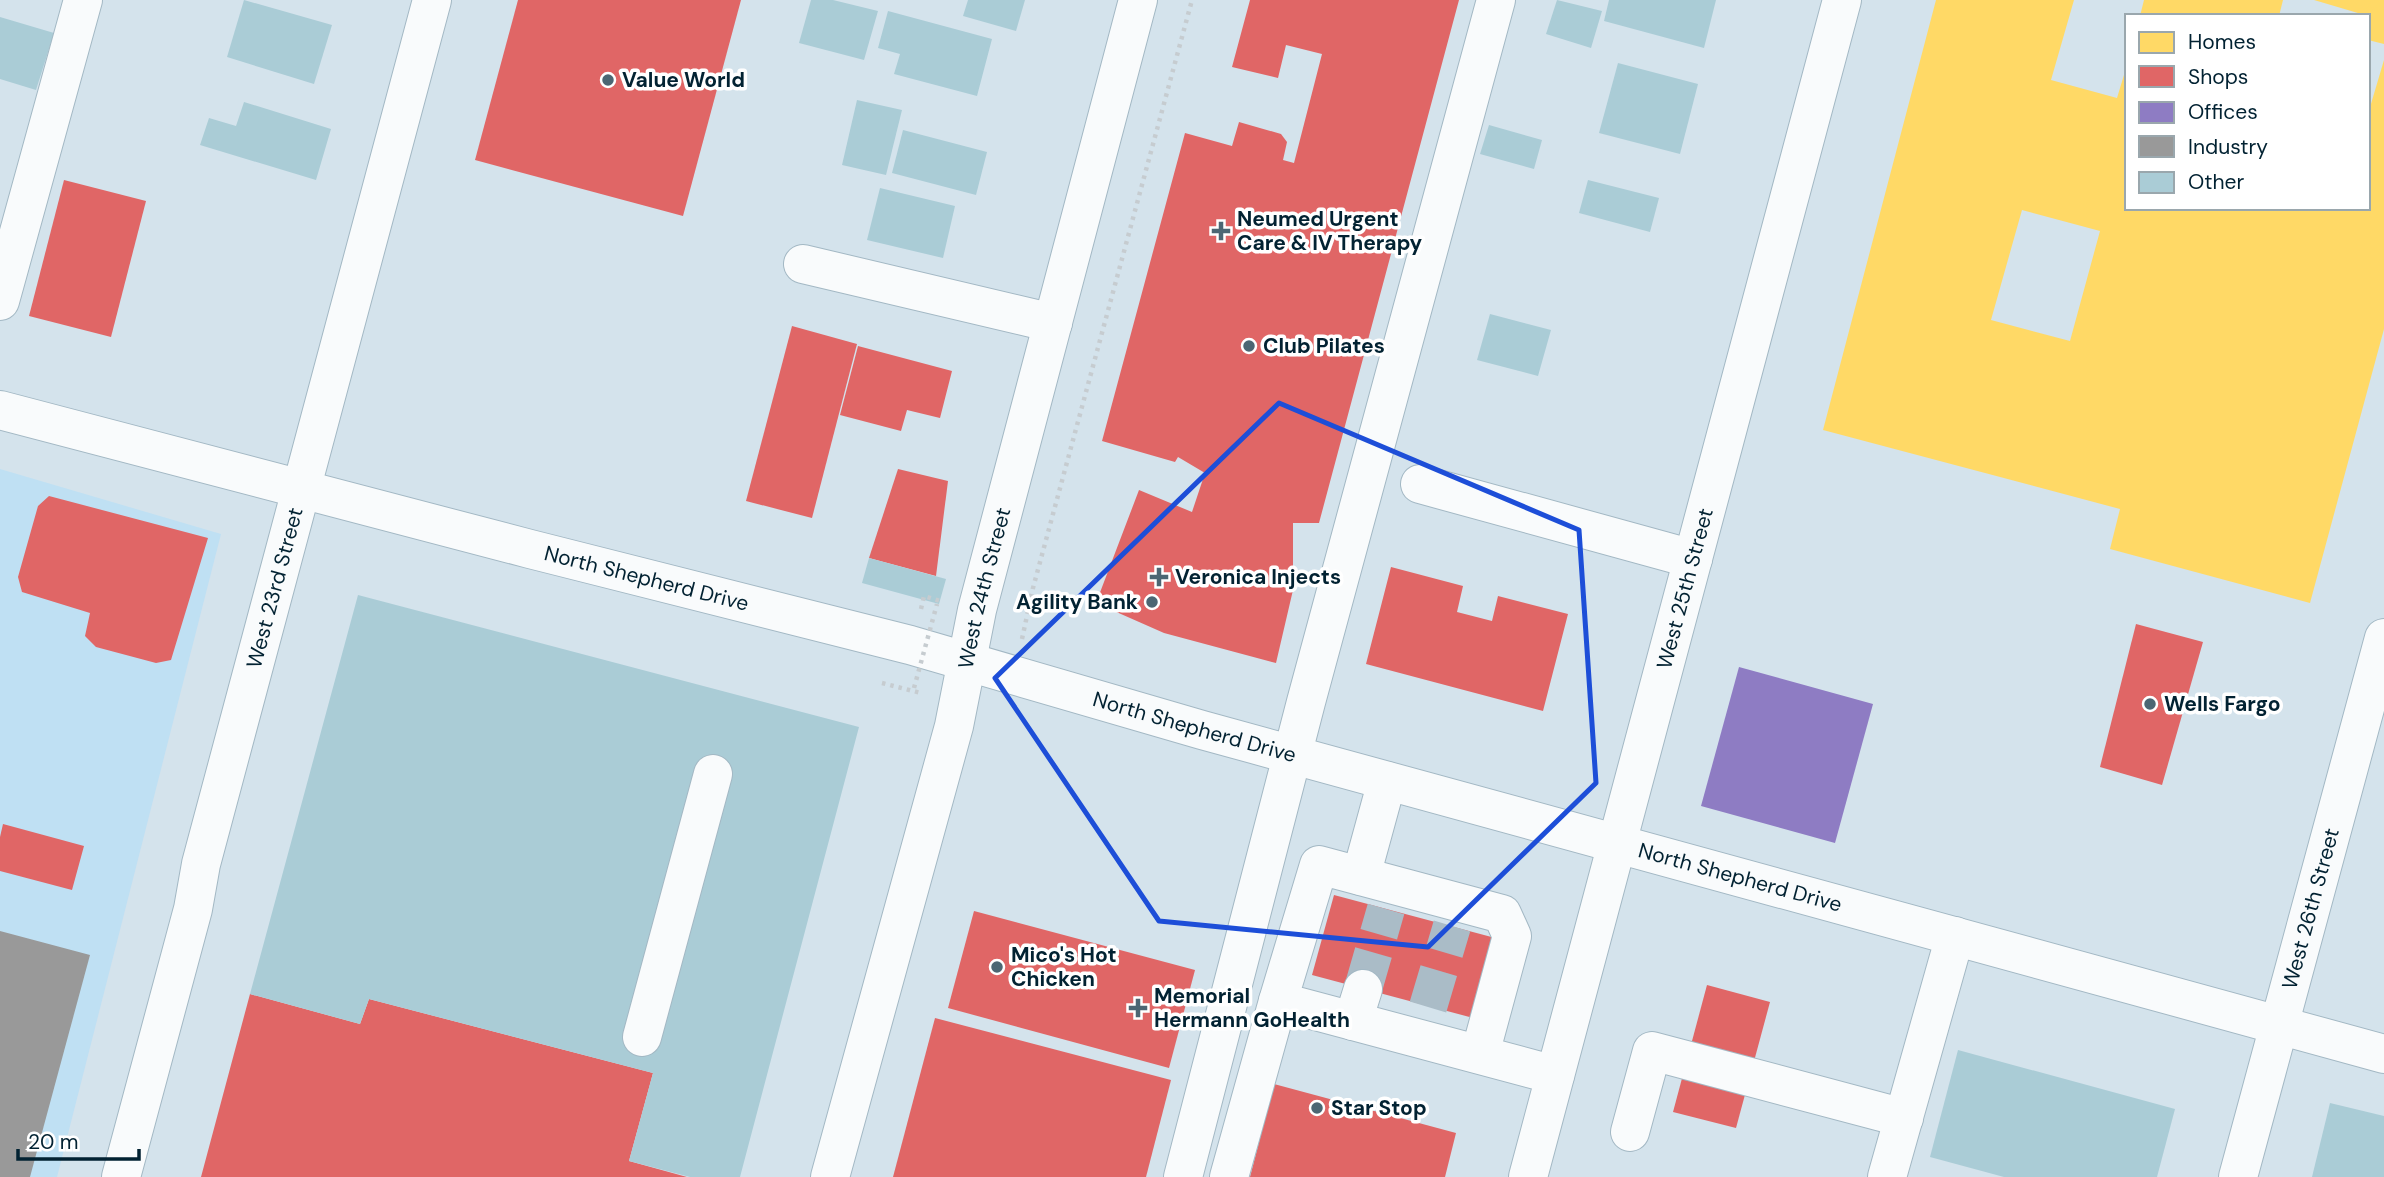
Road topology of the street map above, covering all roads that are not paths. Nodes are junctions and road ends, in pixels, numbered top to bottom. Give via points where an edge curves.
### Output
1 (83, 0) edge
2 (432, 0) edge
3 (1138, 0) edge
4 (1496, 0) edge
5 (1842, 0) edge
6 (803, 264) dead end
7 (0, 301) edge
8 (1053, 323) junction
9 (0, 410) edge
10 (1420, 484) dead end
11 (304, 489) junction
12 (1693, 559) junction
13 (2384, 638) edge
14 (969, 663) junction
15 (1294, 755) junction
16 (713, 774) dead end
17 (1387, 781) junction
18 (1619, 843) junction
19 (1380, 890) junction
20 (1955, 936) junction
21 (1278, 1001) junction
22 (2278, 1025) junction
23 (642, 1037) dead end
24 (1480, 1054) junction
25 (2384, 1054) edge
26 (1555, 1075) junction
27 (1904, 1118) junction
28 (1630, 1132) dead end
29 (121, 1177) edge
30 (830, 1177) edge
31 (1183, 1177) edge
32 (1229, 1177) edge
33 (1528, 1177) edge
34 (1888, 1177) edge
35 (2238, 1177) edge

1 - 7 street
2 - 11 street, West 23rd Street
3 - 8 street, West 24th Street
4 - 15 street
5 - 12 street, West 25th Street
6 - 8 street
8 - 14 street, West 24th Street via 977,610
9 - 11 street, North Shepherd Drive
10 - 12 street
11 - 14 street, North Shepherd Drive
11 - 29 street, West 23rd Street
12 - 18 street, West 25th Street
13 - 22 street, West 26th Street
14 - 15 street, North Shepherd Drive
14 - 30 street, West 24th Street
15 - 17 street, North Shepherd Drive
15 - 31 street
16 - 23 street
17 - 18 street, North Shepherd Drive
17 - 19 street
18 - 20 street, North Shepherd Drive
18 - 26 street, West 25th Street
19 - 21 street via 1319,865
19 - 24 street via 1456,914 1502,914 1512,936
20 - 22 street, North Shepherd Drive
20 - 27 street
21 - 24 street via 1358,1005 1424,1023
21 - 32 street
22 - 25 street, North Shepherd Drive
22 - 35 street, West 26th Street
24 - 26 street
26 - 33 street, West 25th Street
27 - 28 street via 1652,1051
27 - 34 street

